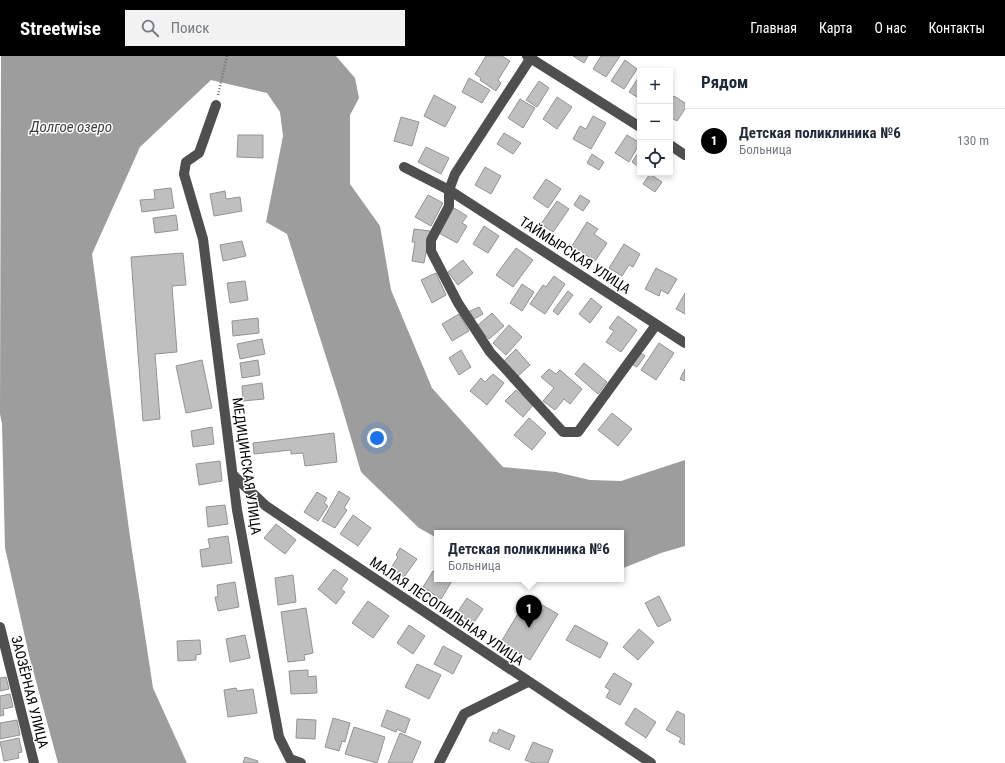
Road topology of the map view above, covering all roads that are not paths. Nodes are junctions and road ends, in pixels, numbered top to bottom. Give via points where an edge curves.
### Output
1 (530, 57) edge
2 (216, 105) road end
3 (637, 125) edge
4 (673, 147) edge
5 (685, 155) edge
6 (404, 167) dead end
7 (449, 190) junction
8 (656, 325) junction
9 (685, 343) edge
10 (233, 475) junction
11 (0, 627) edge
12 (528, 682) junction
13 (34, 763) edge
14 (302, 763) edge
15 (439, 763) edge
16 (651, 763) edge

1 - 3 street
1 - 7 street via 455,174
2 - 10 street, МЕДИЦИНСКАЯ УЛИЦА via 199,153 186,162 184,174 203,239
4 - 5 street
6 - 7 street, ТАЙМЫРСКАЯ УЛИЦА
7 - 8 street, ТАЙМЫРСКАЯ УЛИЦА
7 - 8 street via 449,206 431,240 431,251 458,302 490,352 563,432 578,432
8 - 9 street, ТАЙМЫРСКАЯ УЛИЦА
10 - 12 street, МАЛАЯ ЛЕСОПИЛЬНАЯ УЛИЦА via 266,506
10 - 14 street, МЕДИЦИНСКАЯ УЛИЦА via 237,510 279,736 290,759
11 - 13 street, ЗАОЗЁРНАЯ УЛИЦА
12 - 15 street via 464,714
12 - 16 street, МАЛАЯ ЛЕСОПИЛЬНАЯ УЛИЦА

